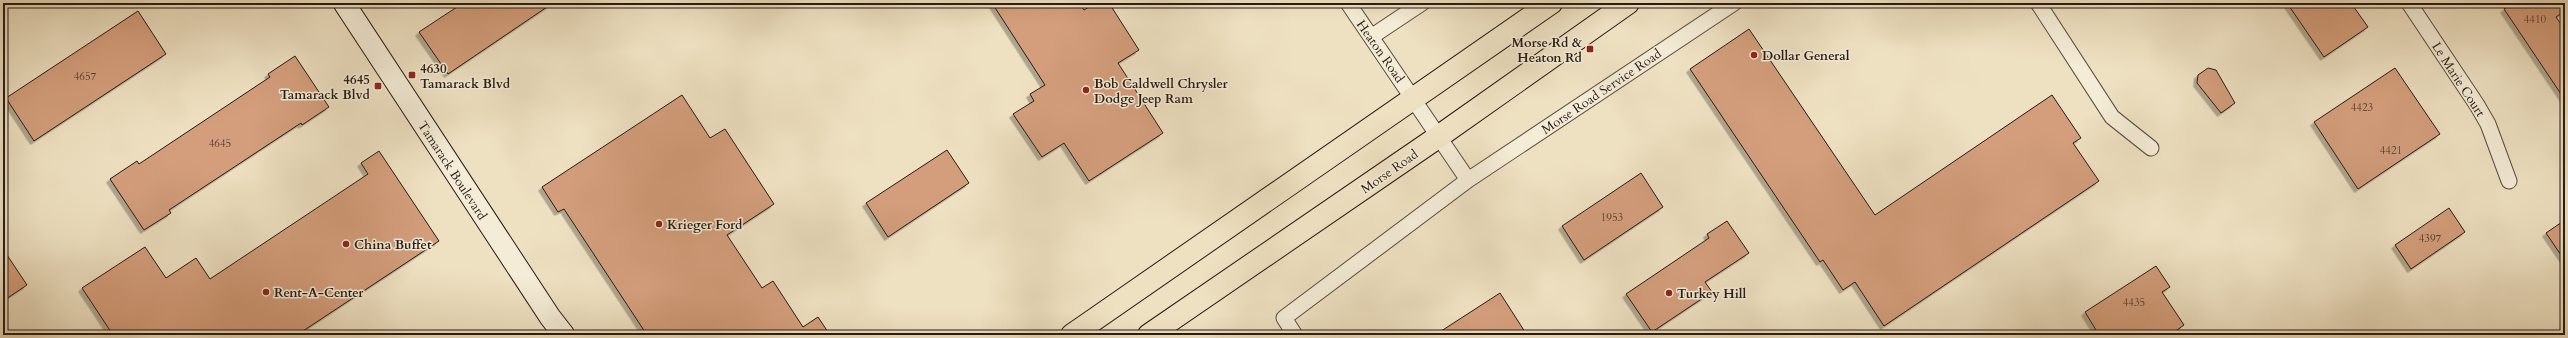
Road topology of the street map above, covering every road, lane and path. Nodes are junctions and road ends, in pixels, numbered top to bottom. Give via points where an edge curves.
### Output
1 (344, 3) edge
2 (1348, 3) edge
3 (1422, 3) edge
4 (1551, 3) edge
5 (1628, 3) edge
6 (1734, 3) edge
7 (2038, 3) edge
8 (2409, 3) edge
9 (1370, 37) junction
10 (1414, 99) junction
11 (1438, 137) junction
12 (2151, 148) dead end
13 (1468, 180) junction
14 (2510, 181) dead end
15 (564, 335) edge
16 (1072, 335) edge
17 (1149, 335) edge
18 (1295, 335) edge

1 - 15 street, Tamarack Boulevard
2 - 9 street, Heaton Road
3 - 9 street
4 - 10 main road
5 - 11 main road, Morse Road
6 - 13 street, Morse Road Service Road
7 - 12 street via 2112,117
8 - 14 street, Le Marie Court via 2488,124
9 - 10 street, Heaton Road
10 - 11 street
10 - 16 main road
11 - 13 street
11 - 17 main road, Morse Road
13 - 18 street, Morse Road Service Road via 1284,318

